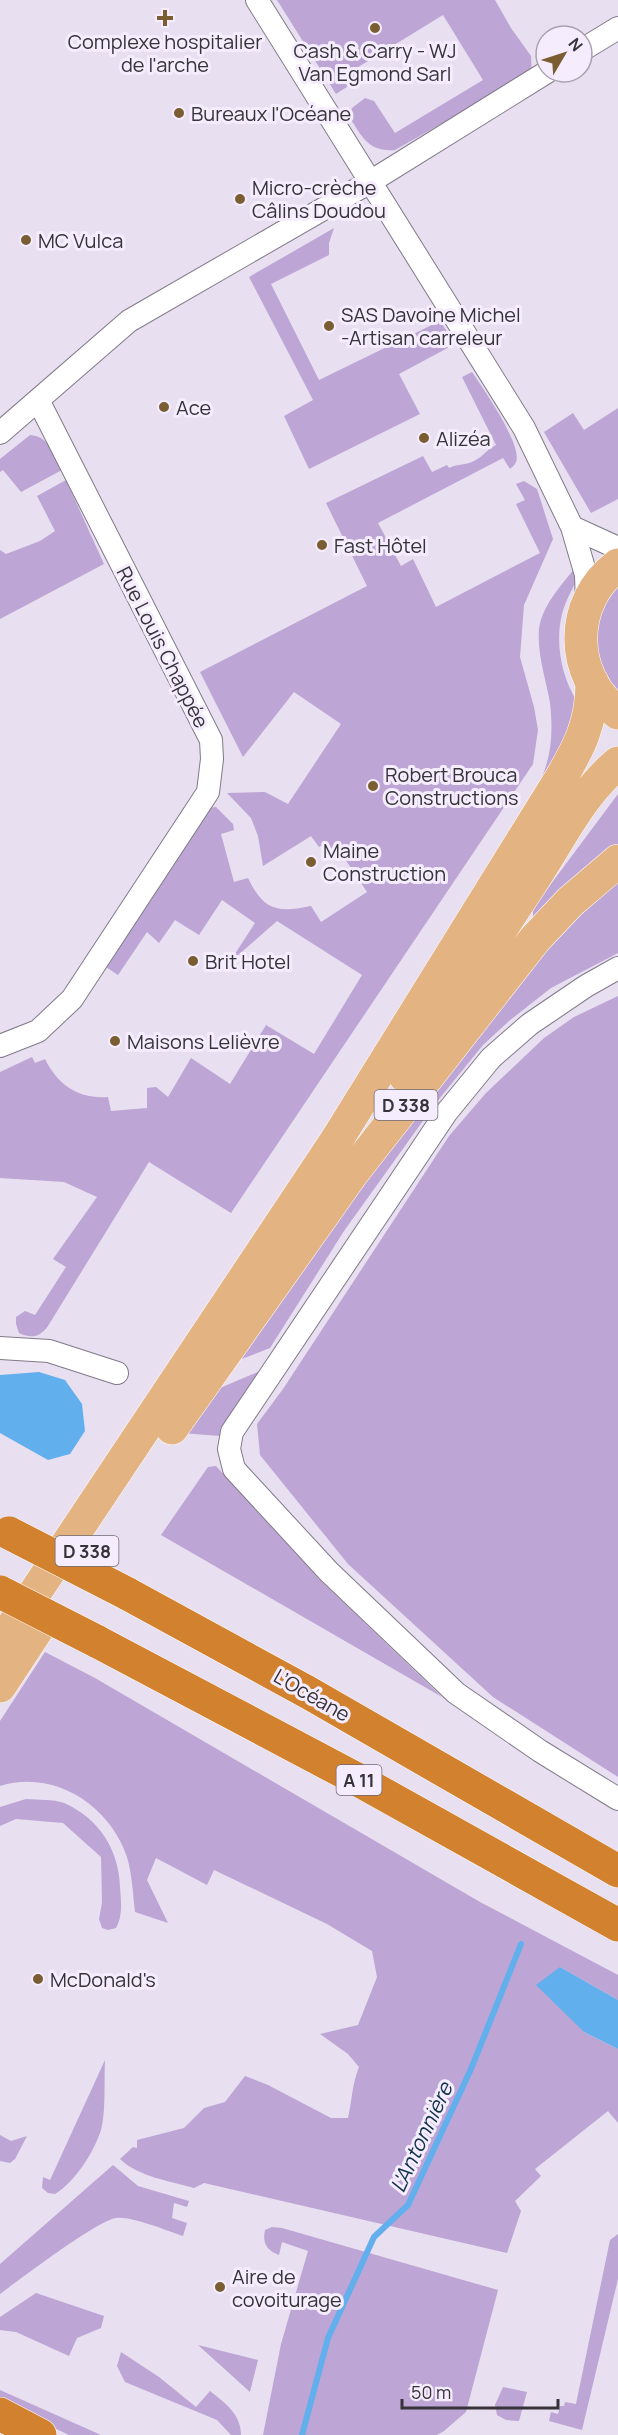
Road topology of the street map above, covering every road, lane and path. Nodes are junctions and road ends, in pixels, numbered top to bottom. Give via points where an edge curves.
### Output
1 (257, 0) edge
2 (618, 28) edge
3 (594, 43) edge
4 (534, 80) edge
5 (370, 182) junction
6 (38, 400) junction
7 (0, 433) edge
8 (572, 527) junction
9 (618, 548) edge
10 (618, 565) edge
11 (587, 604) junction
12 (592, 682) junction
13 (618, 713) edge
14 (618, 763) edge
15 (618, 861) edge
16 (618, 968) edge
17 (0, 1046) edge
18 (0, 1348) edge
19 (215, 1366) junction
20 (117, 1373) dead end
21 (4, 1531) edge
22 (0, 1592) edge
23 (0, 1645) edge
24 (0, 1686) edge
25 (618, 1798) edge
26 (618, 1871) edge
27 (618, 1925) edge
28 (0, 2414) edge
29 (40, 2435) edge

1 - 5 street
2 - 3 street
4 - 5 street
5 - 6 street via 129,321
5 - 8 street via 524,428
6 - 7 street
6 - 17 street, Rue Louis Chappée via 211,740 212,759 208,792 72,999 38,1031
8 - 9 street
8 - 11 street via 586,575
10 - 11 main road via 601,581
11 - 12 main road via 581,648
12 - 13 main road
12 - 23 main road, D 338 via 586,729 558,783 330,1151
14 - 19 main road, D 338 via 574,812
15 - 19 main road, D 338 via 535,939 354,1172
16 - 25 street via 530,1024 491,1058 446,1113 232,1432 229,1449 234,1469 329,1572 456,1693
18 - 20 street via 49,1351
19 - 24 main road, D 338
21 - 26 highway, L’Océane / A 11, bridge via 309,1693
22 - 27 highway, A 11, bridge via 363,1782
28 - 29 highway

